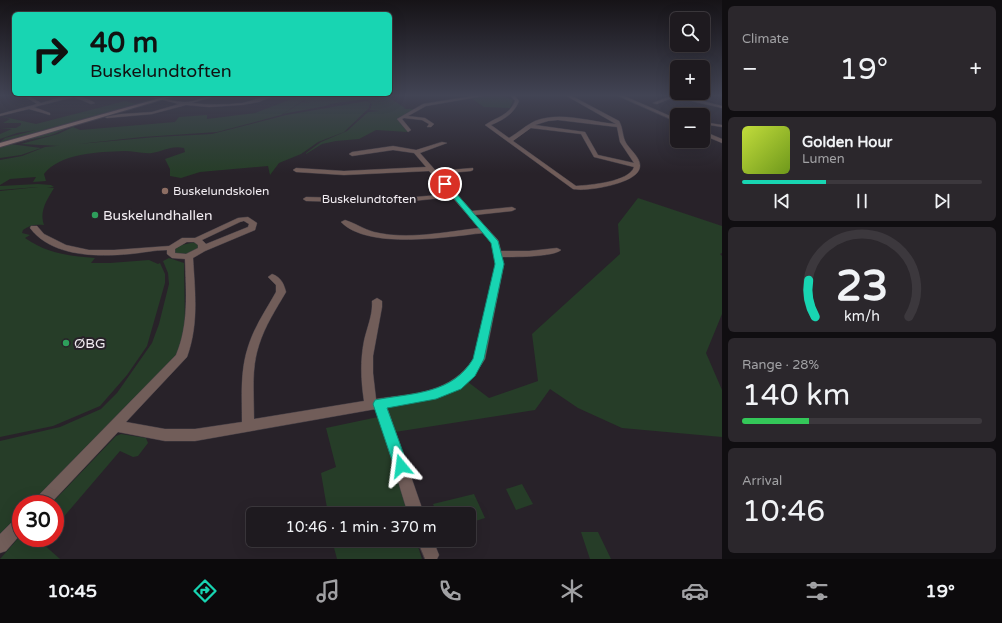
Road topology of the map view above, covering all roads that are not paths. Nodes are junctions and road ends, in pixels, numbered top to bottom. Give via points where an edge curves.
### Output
1 (83, 121) edge
2 (400, 121) edge
3 (429, 121) edge
4 (495, 121) edge
5 (543, 121) edge
6 (568, 121) edge
7 (615, 121) edge
8 (710, 124) edge
9 (430, 126) dead end
10 (531, 126) junction
11 (620, 126) junction
12 (722, 126) edge
13 (408, 130) dead end
14 (710, 136) edge
15 (509, 141) junction
16 (722, 141) edge
17 (444, 143) dead end
18 (0, 145) edge
19 (416, 152) junction
20 (352, 154) dead end
21 (637, 166) junction
22 (471, 169) dead end
23 (296, 170) dead end
24 (433, 171) junction
25 (455, 195) junction
26 (306, 199) dead end
27 (512, 209) dead end
28 (471, 213) junction
29 (345, 222) dead end
30 (34, 228) dead end
31 (485, 230) junction
32 (196, 240) junction
33 (171, 248) junction
34 (202, 249) junction
35 (557, 250) dead end
36 (499, 254) junction
37 (189, 256) junction
38 (272, 277) dead end
39 (376, 302) dead end
40 (375, 405) junction
41 (248, 425) junction
42 (116, 426) junction
43 (49, 495) edge
44 (413, 507) edge
45 (12, 532) edge
46 (0, 544) edge

1 - 18 street
2 - 13 street
3 - 9 street via 432,124
4 - 15 street via 487,125
5 - 10 street
6 - 11 street
7 - 11 street
8 - 12 street
10 - 15 street
10 - 21 street via 583,133 596,156
11 - 21 street via 622,139
14 - 16 street
15 - 21 street via 575,188 618,181 635,172
17 - 19 street
19 - 20 street via 393,148
19 - 24 street
22 - 24 street, Buskelundtoften
23 - 24 street, Buskelundtoften via 344,173
24 - 25 street
25 - 26 street, Buskelundtoften via 393,201
25 - 28 street
27 - 28 street
28 - 31 street
29 - 31 street, Buskelundtoften via 353,229 368,233 399,236
30 - 33 street via 43,239 57,246 74,249 123,253
31 - 36 street via 495,242
32 - 33 street via 185,240
32 - 34 street via 202,244
32 - 34 street via 238,220 253,223 252,228
33 - 37 street via 171,254 174,256
34 - 37 street
35 - 36 street via 529,254
36 - 40 street via 500,264 479,359 470,373 456,385 436,394
37 - 42 street via 191,328 188,343 172,369
38 - 41 street via 280,284 281,292 251,353 248,373
39 - 40 street via 378,313 367,360 368,385
40 - 41 street
40 - 44 street
41 - 42 street via 195,434 165,435
42 - 43 street
45 - 46 street

